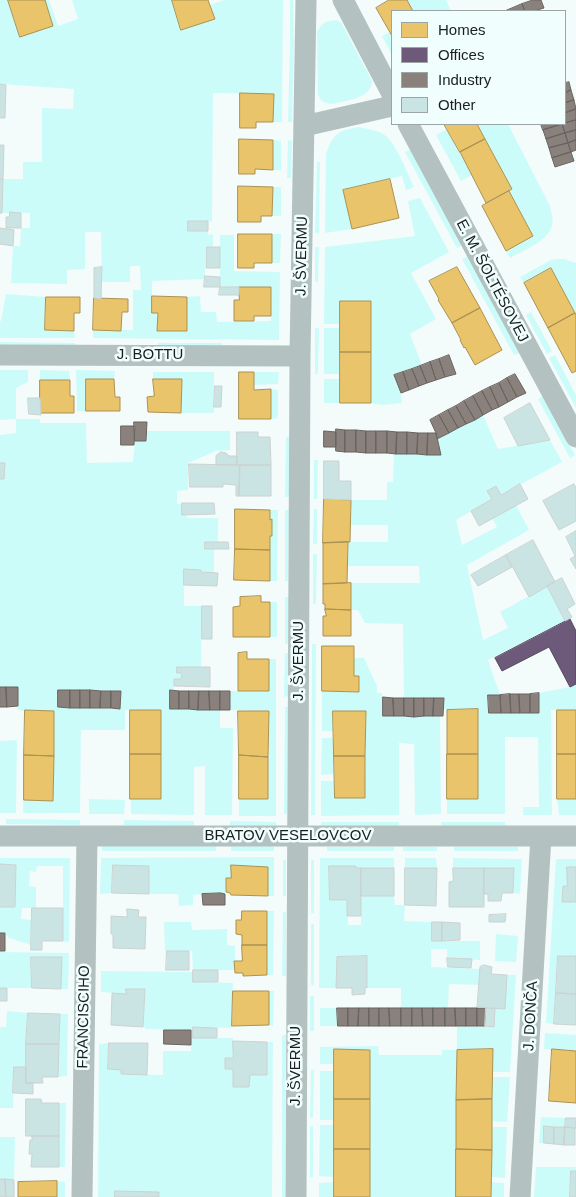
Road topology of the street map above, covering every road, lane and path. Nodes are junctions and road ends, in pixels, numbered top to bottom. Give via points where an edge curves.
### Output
1 (306, 0) edge
2 (343, 0) edge
3 (391, 92) edge
4 (391, 106) edge
5 (409, 125) edge
6 (304, 126) junction
7 (0, 354) edge
8 (300, 356) junction
9 (576, 437) edge
10 (0, 836) edge
11 (298, 836) junction
12 (541, 836) junction
13 (576, 836) edge
14 (87, 837) junction
15 (82, 1197) edge
16 (296, 1197) edge
17 (520, 1197) edge

1 - 6 street, J. ŠVERMU
2 - 3 street
4 - 6 street
5 - 9 street, E. M. ŠOLTÉSOVEJ
6 - 8 street, J. ŠVERMU
7 - 8 street, J. BOTTU
8 - 11 street, J. ŠVERMU
10 - 14 street, BRATOV VESELOVCOV
11 - 12 street, BRATOV VESELOVCOV
11 - 14 street, BRATOV VESELOVCOV
11 - 16 street, J. ŠVERMU
12 - 13 street, BRATOV VESELOVCOV
12 - 17 street, J. DONČA
14 - 15 street, FRANCISCIHO

